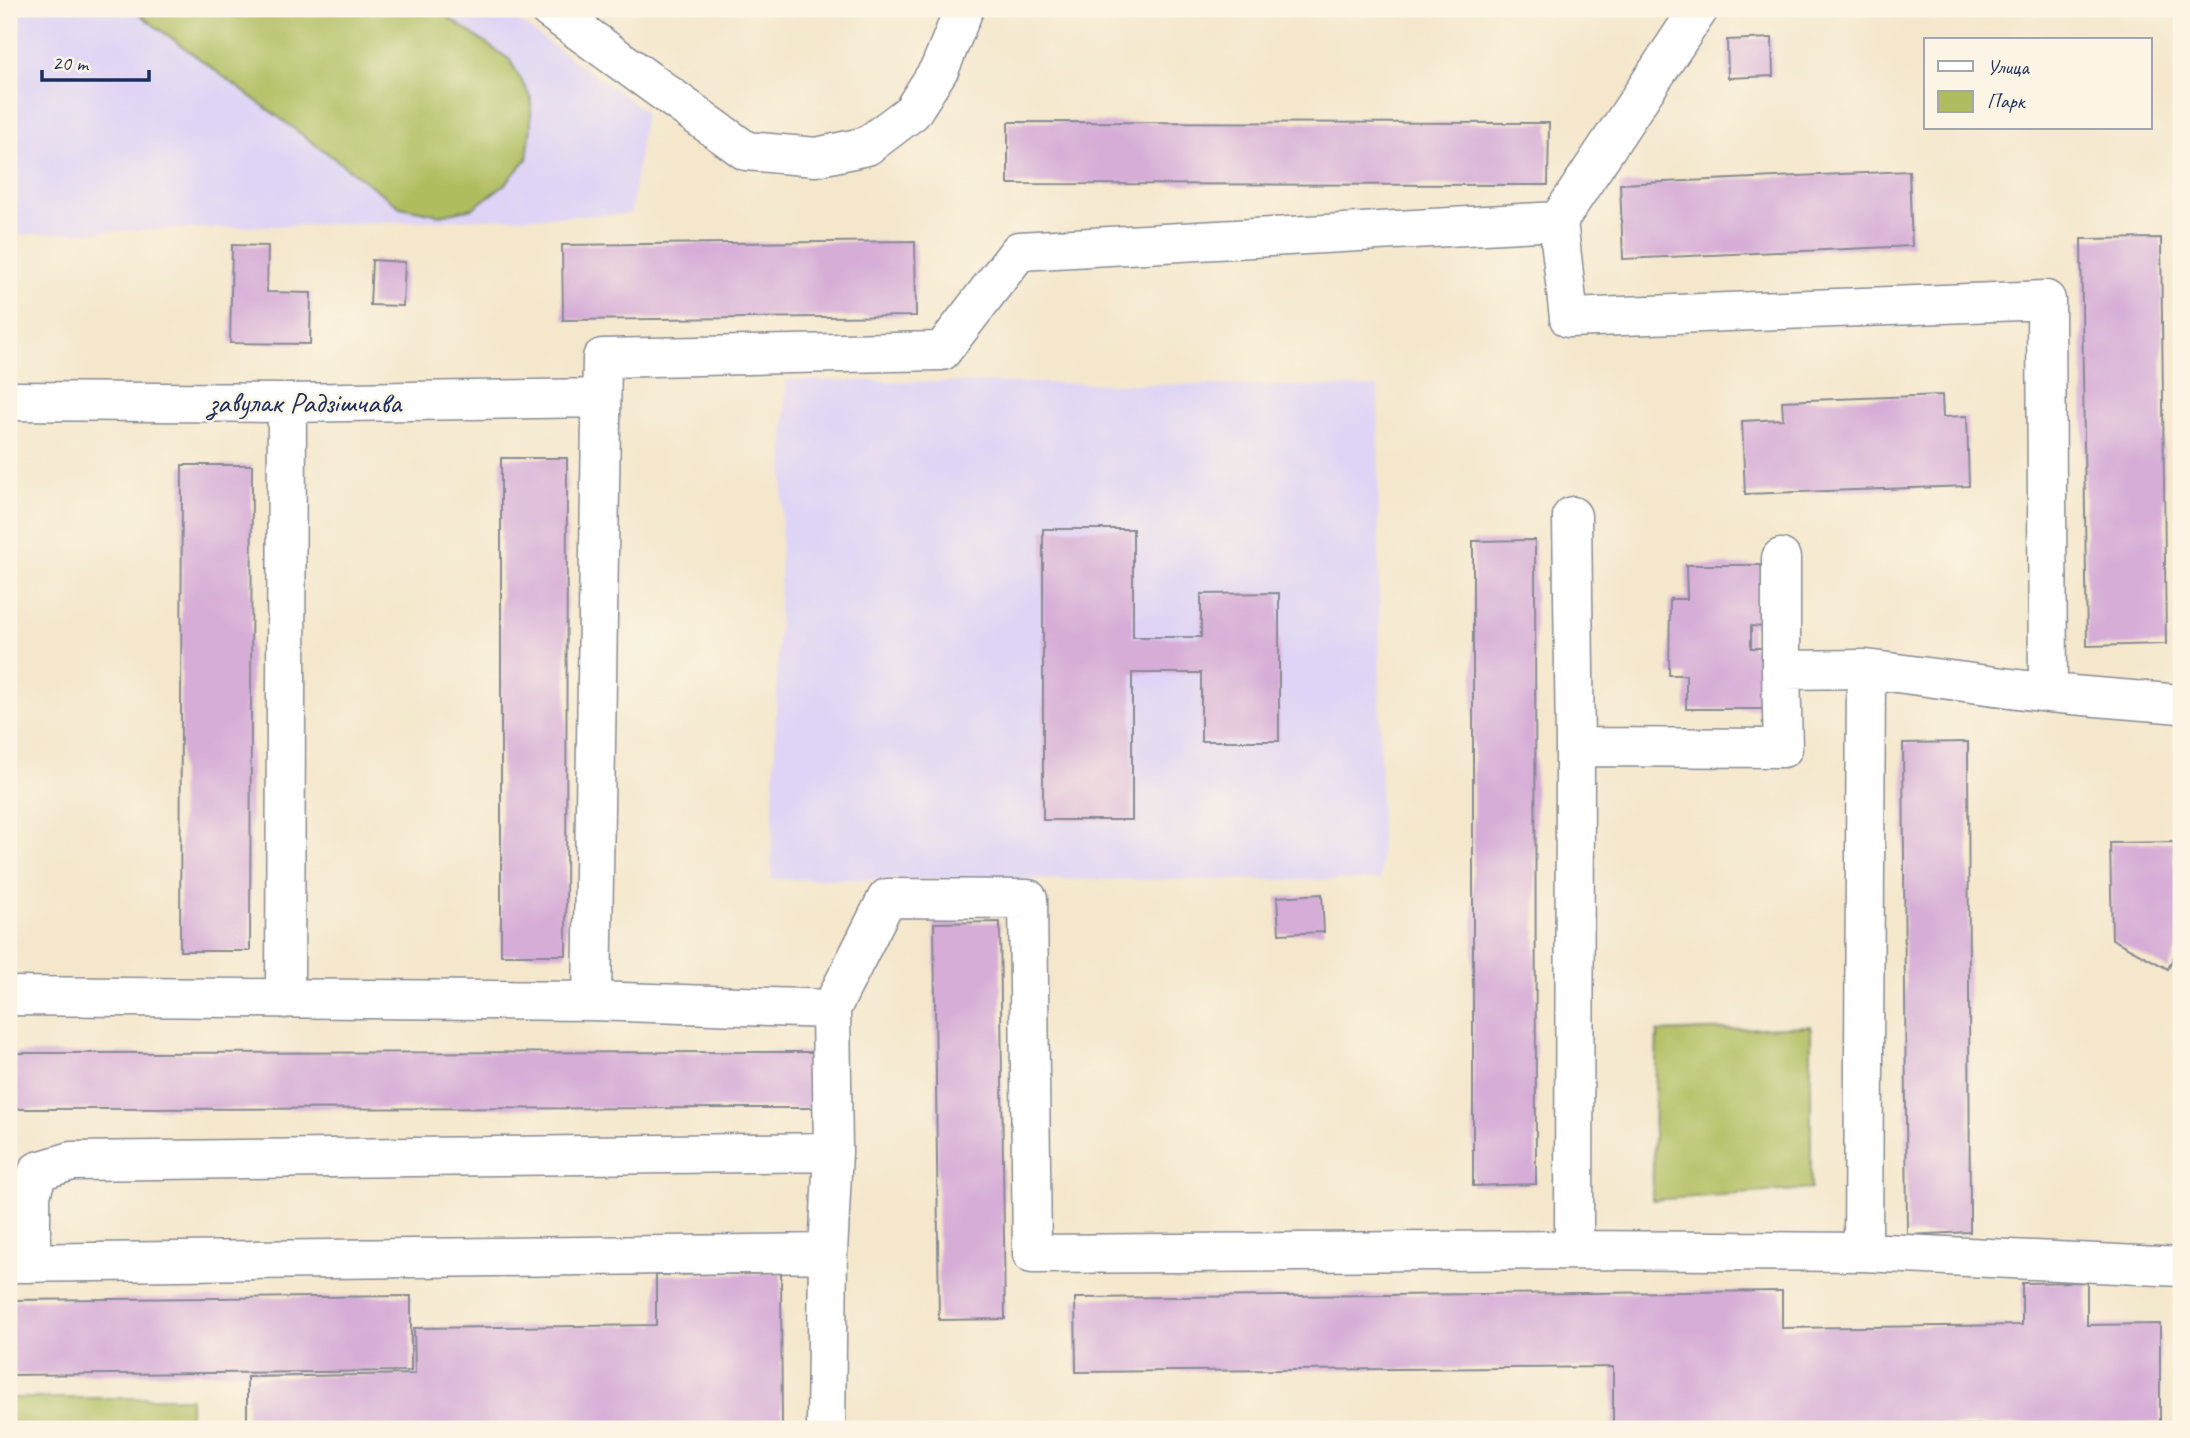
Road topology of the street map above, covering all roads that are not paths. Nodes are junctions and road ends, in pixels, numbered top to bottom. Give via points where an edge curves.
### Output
1 (549, 9) edge
2 (964, 9) edge
3 (1694, 10) edge
4 (1558, 222) junction
5 (601, 398) junction
6 (9, 401) edge
7 (287, 403) junction
8 (1572, 516) dead end
9 (1781, 558) dead end
10 (1866, 669) junction
11 (1781, 670) junction
12 (2048, 692) junction
13 (2181, 704) edge
14 (1575, 747) junction
15 (9, 996) edge
16 (285, 999) junction
17 (592, 1001) junction
18 (831, 1009) junction
19 (833, 1152) junction
20 (1574, 1250) junction
21 (1863, 1252) junction
22 (828, 1253) junction
23 (20, 1263) edge
24 (2181, 1267) edge
25 (826, 1429) edge

1 - 2 street via 746,151 816,157 867,146 912,112 940,68
3 - 4 street
4 - 5 street via 1019,251 942,351 602,358
4 - 12 street via 1569,318 2046,300
5 - 7 street, завулак Радзішчава
5 - 17 street
6 - 7 street, завулак Радзішчава
7 - 16 street
8 - 14 street
9 - 11 street
10 - 11 street
10 - 12 street
10 - 21 street
11 - 14 street via 1783,748
12 - 13 street
14 - 20 street
15 - 16 street
16 - 17 street
17 - 18 street
18 - 19 street
18 - 20 street via 887,898 1028,899 1031,1254
19 - 22 street
19 - 23 street via 72,1161 38,1171
20 - 21 street
21 - 24 street
22 - 23 street
22 - 25 street

